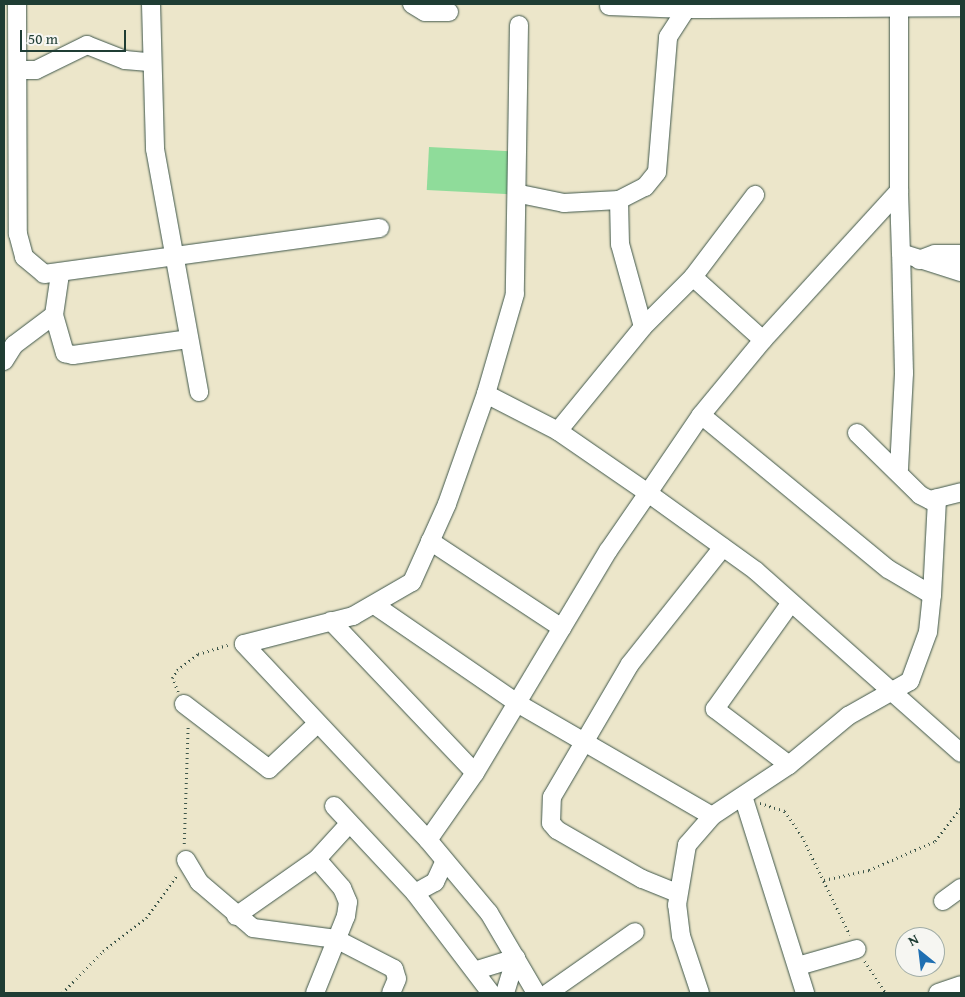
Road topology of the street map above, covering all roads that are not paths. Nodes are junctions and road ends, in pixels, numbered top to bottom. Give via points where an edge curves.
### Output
1 (17, 4) edge
2 (151, 4) edge
3 (412, 4) edge
4 (609, 6) dead end
5 (706, 6) edge
6 (801, 6) edge
7 (899, 7) edge
8 (961, 7) edge
9 (686, 9) junction
10 (449, 12) dead end
11 (520, 25) dead end
12 (149, 62) junction
13 (19, 70) junction
14 (899, 191) junction
15 (520, 194) junction
16 (755, 195) dead end
17 (619, 200) junction
18 (380, 228) dead end
19 (901, 253) junction
20 (961, 254) edge
21 (173, 257) junction
22 (919, 260) junction
23 (961, 272) edge
24 (60, 274) junction
25 (693, 277) junction
26 (54, 315) junction
27 (643, 327) junction
28 (188, 339) junction
29 (764, 340) junction
30 (4, 361) edge
31 (199, 392) dead end
32 (486, 394) junction
33 (701, 416) junction
34 (558, 431) junction
35 (857, 433) dead end
36 (899, 469) junction
37 (961, 492) edge
38 (648, 493) junction
39 (937, 498) junction
40 (430, 541) junction
41 (723, 547) junction
42 (932, 595) junction
43 (790, 604) junction
44 (376, 606) junction
45 (331, 621) junction
46 (562, 628) junction
47 (894, 690) junction
48 (517, 703) junction
49 (184, 704) road end
50 (317, 724) junction
51 (584, 743) junction
52 (961, 753) edge
53 (789, 765) junction
54 (475, 773) junction
55 (745, 801) junction
56 (334, 806) dead end
57 (712, 816) junction
58 (350, 824) junction
59 (428, 840) junction
60 (317, 859) junction
61 (186, 860) road end
62 (446, 861) junction
63 (961, 888) edge
64 (415, 893) junction
65 (677, 893) junction
66 (943, 901) dead end
67 (236, 916) junction
68 (635, 932) dead end
69 (336, 939) junction
70 (857, 949) road end
71 (516, 958) junction
72 (798, 966) junction
73 (476, 970) junction
74 (961, 985) edge
75 (315, 993) edge
76 (392, 993) edge
77 (491, 993) edge
78 (505, 993) edge
79 (536, 993) edge
80 (548, 993) edge
81 (700, 993) edge
82 (805, 993) edge
83 (938, 993) edge

1 - 13 street
2 - 12 street
3 - 10 street via 425,12
4 - 9 street
5 - 6 street
5 - 9 street
6 - 7 street
7 - 8 street
7 - 14 street
9 - 17 street via 668,37 664,55 656,172 640,192
11 - 15 street
12 - 13 street via 126,60 87,45 36,70
12 - 21 street via 155,149
13 - 24 street via 18,234 24,257 44,274
14 - 19 street
14 - 29 street
15 - 17 street via 564,203
15 - 32 street via 515,294
16 - 25 street
17 - 27 street via 620,244
18 - 21 street
19 - 22 street
19 - 36 street via 904,373
20 - 22 street via 935,254
21 - 24 street
21 - 28 street
22 - 23 street
24 - 26 street
25 - 27 street
25 - 29 street
26 - 28 street via 65,353 73,355
26 - 30 street via 14,345
27 - 34 street
28 - 31 street
29 - 33 street
32 - 34 street
32 - 40 street
33 - 38 street
33 - 42 street via 888,569
34 - 38 street
35 - 36 street
36 - 39 street via 920,495
37 - 39 street
38 - 41 street
38 - 46 street
39 - 42 street
40 - 44 street via 412,582
40 - 46 street
41 - 43 street
41 - 51 street via 630,664
42 - 47 street via 917,671
43 - 47 street
43 - 53 street via 715,709
44 - 45 street
44 - 48 street
45 - 50 street via 244,644
45 - 54 street
46 - 48 street
47 - 52 street
47 - 53 street via 848,716
48 - 51 street
48 - 54 street
49 - 50 street via 269,769
50 - 59 street
51 - 57 street
51 - 65 street via 552,797 552,823 620,867
53 - 55 street
54 - 59 street
55 - 57 street
55 - 72 street
56 - 58 street
57 - 65 street via 687,845
58 - 60 street
58 - 64 street
59 - 62 street
60 - 67 street
60 - 69 street via 342,888 348,902
61 - 67 street via 199,882
62 - 64 street via 435,882
62 - 71 street via 488,913
63 - 66 street
64 - 73 street
65 - 81 street via 681,936
67 - 69 street via 269,932
68 - 80 street
69 - 75 street
69 - 76 street via 394,969 397,979
70 - 72 street
71 - 73 street
71 - 78 street
71 - 79 street
72 - 82 street
73 - 77 street
74 - 83 street

